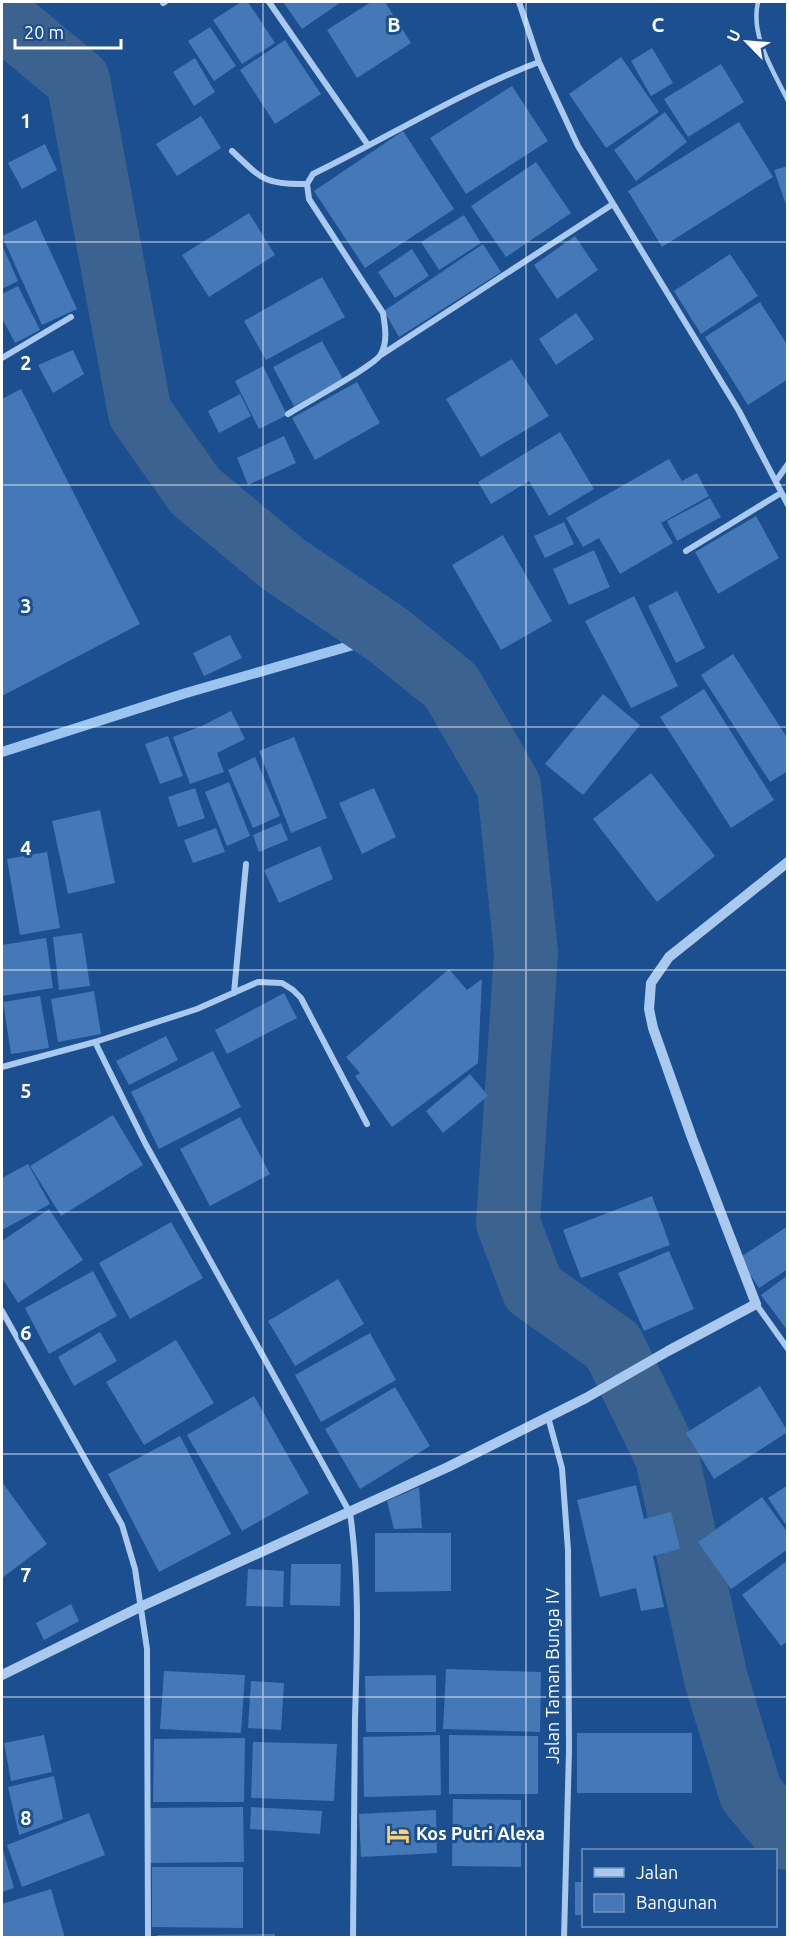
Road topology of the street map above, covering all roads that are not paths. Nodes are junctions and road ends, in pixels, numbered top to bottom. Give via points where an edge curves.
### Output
1 (269, 2) edge
2 (519, 2) edge
3 (758, 2) edge
4 (539, 62) junction
5 (788, 101) edge
6 (369, 145) junction
7 (232, 150) dead end
8 (307, 184) junction
9 (613, 204) junction
10 (71, 317) dead end
11 (381, 355) junction
12 (2, 358) edge
13 (288, 414) dead end
14 (788, 464) edge
15 (776, 481) junction
16 (781, 492) junction
17 (788, 505) edge
18 (686, 551) dead end
19 (788, 862) edge
20 (246, 864) dead end
21 (234, 993) junction
22 (95, 1042) junction
23 (2, 1068) edge
24 (367, 1124) dead end
25 (756, 1304) junction
26 (2, 1311) edge
27 (788, 1349) edge
28 (548, 1417) junction
29 (350, 1513) junction
30 (140, 1607) junction
31 (2, 1675) edge
32 (148, 1938) edge
33 (353, 1938) edge
34 (564, 1938) edge

1 - 6 street
2 - 4 street
3 - 5 lane via 760,39
4 - 6 street via 497,77
4 - 9 street via 578,146
6 - 8 street via 313,174
7 - 8 street via 260,177 279,184
8 - 11 street via 309,199 383,313 386,334
9 - 11 street
9 - 15 street via 739,411
10 - 12 street
11 - 13 street
14 - 15 street
15 - 16 street
16 - 17 street
16 - 18 street
19 - 25 street via 669,957 651,983 649,1009 688,1127
20 - 21 street
21 - 22 street via 197,1010
21 - 24 street via 264,981 282,983 294,990
22 - 23 street
22 - 29 street via 146,1143
25 - 27 street
25 - 28 street
26 - 30 street via 122,1525 135,1569
28 - 29 street
28 - 34 street, Jalan Taman Bunga IV via 562,1468 568,1550 569,1750
29 - 30 street
29 - 33 street via 358,1615
30 - 31 street
30 - 32 street via 147,1660

